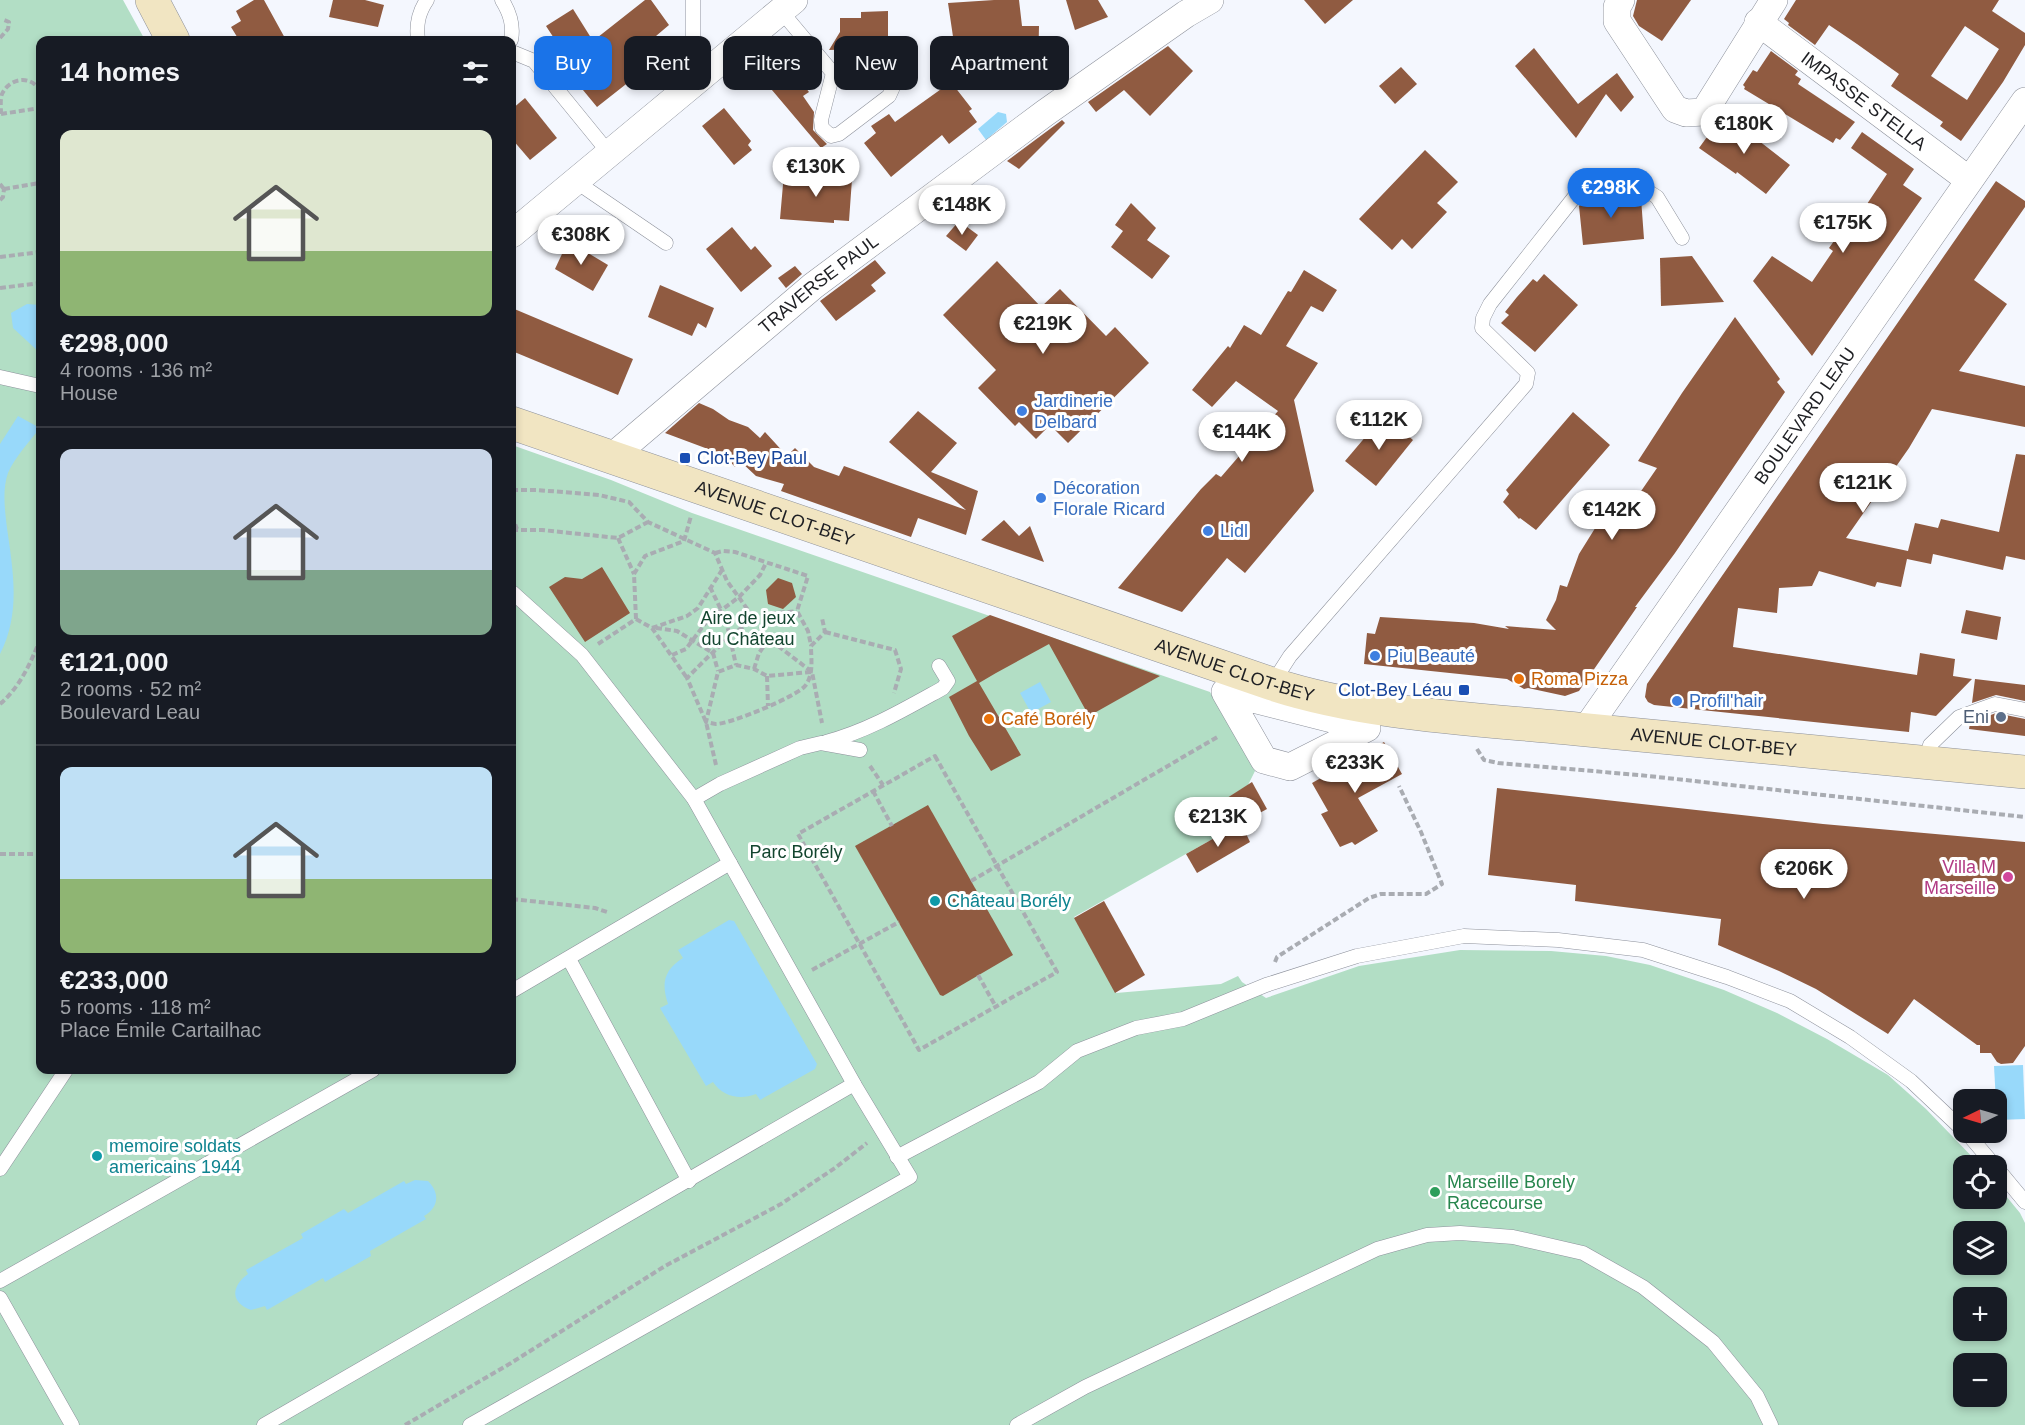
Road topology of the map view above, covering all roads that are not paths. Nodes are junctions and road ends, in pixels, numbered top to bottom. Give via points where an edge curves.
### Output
1 (152, 0) edge
2 (427, 0) edge
3 (502, 0) edge
4 (693, 0) edge
5 (1210, 0) edge
6 (1621, 0) edge
7 (1774, 0) edge
8 (787, 5) edge
9 (1758, 22) junction
10 (171, 36) edge
11 (417, 36) edge
12 (512, 36) edge
13 (693, 36) edge
14 (516, 54) edge
15 (711, 67) edge
16 (833, 73) junction
17 (684, 90) edge
18 (2025, 101) edge
19 (609, 153) junction
20 (1969, 180) junction
21 (575, 181) junction
22 (516, 231) edge
23 (1682, 238) dead end
24 (666, 243) dead end
25 (0, 377) edge
26 (36, 385) edge
27 (516, 424) edge
28 (613, 456) junction
29 (516, 595) edge
30 (939, 666) dead end
31 (1278, 693) junction
32 (2025, 710) edge
33 (1586, 729) junction
34 (821, 743) junction
35 (860, 750) dead end
36 (1926, 763) junction
37 (2025, 772) edge
38 (694, 800) junction
39 (730, 863) junction
40 (569, 959) junction
41 (516, 989) edge
42 (63, 1074) edge
43 (366, 1074) edge
44 (854, 1084) junction
45 (1953, 1121) edge
46 (1975, 1143) edge
47 (1986, 1155) edge
48 (897, 1157) junction
49 (0, 1169) edge
50 (2007, 1180) edge
51 (689, 1181) junction
52 (2025, 1202) edge
53 (0, 1281) edge
54 (0, 1298) edge
55 (72, 1425) edge
56 (264, 1425) edge
57 (470, 1425) edge
58 (1017, 1425) edge
59 (1772, 1425) edge

1 - 10 street
2 - 11 lane via 420,9
3 - 12 lane via 510,13
4 - 13 lane
5 - 28 street, TRAVERSE PAUL via 1045,113 813,286
6 - 9 street via 1617,21 1675,109 1686,113 1704,111
7 - 9 street
8 - 15 street
8 - 16 lane
9 - 20 street, IMPASSE STELLA
14 - 19 lane via 534,61
16 - 16 lane via 821,120 822,128 831,136 889,96 894,85 891,77 882,75
17 - 19 street
18 - 20 street, BOULEVARD LEAU
19 - 21 street
20 - 33 street, BOULEVARD LEAU
21 - 22 street
21 - 24 lane
23 - 31 lane via 1656,197 1628,179 1610,177 1593,182 1576,195 1483,318 1482,328 1528,373 1526,384 1290,656
25 - 26 lane
27 - 28 street, AVENUE CLOT-BEY
28 - 31 street, AVENUE CLOT-BEY
29 - 38 lane via 582,655
30 - 34 lane via 948,681 943,688 852,736
31 - 31 street via 1225,692 1233,728 1264,760 1290,767 1367,728
31 - 33 street, AVENUE CLOT-BEY
32 - 36 lane via 1995,704 1959,717 1930,745
33 - 36 street, AVENUE CLOT-BEY
34 - 35 lane
34 - 38 lane via 800,747
36 - 37 street, AVENUE CLOT-BEY
38 - 39 lane
39 - 40 lane
39 - 44 lane
40 - 41 lane
40 - 51 lane
42 - 49 lane
43 - 53 lane
44 - 48 lane
44 - 51 lane
45 - 48 lane via 1911,1081 1850,1037 1790,1001 1727,977 1643,950 1558,940 1464,936 1357,956 1266,985 1183,1019 1136,1028 1077,1051 1039,1082
46 - 47 lane
48 - 57 lane via 910,1177
50 - 52 lane
51 - 56 lane
54 - 55 lane
58 - 59 lane via 1085,1387 1377,1249 1427,1236 1460,1233 1513,1237 1583,1253 1643,1287 1713,1342 1758,1396

